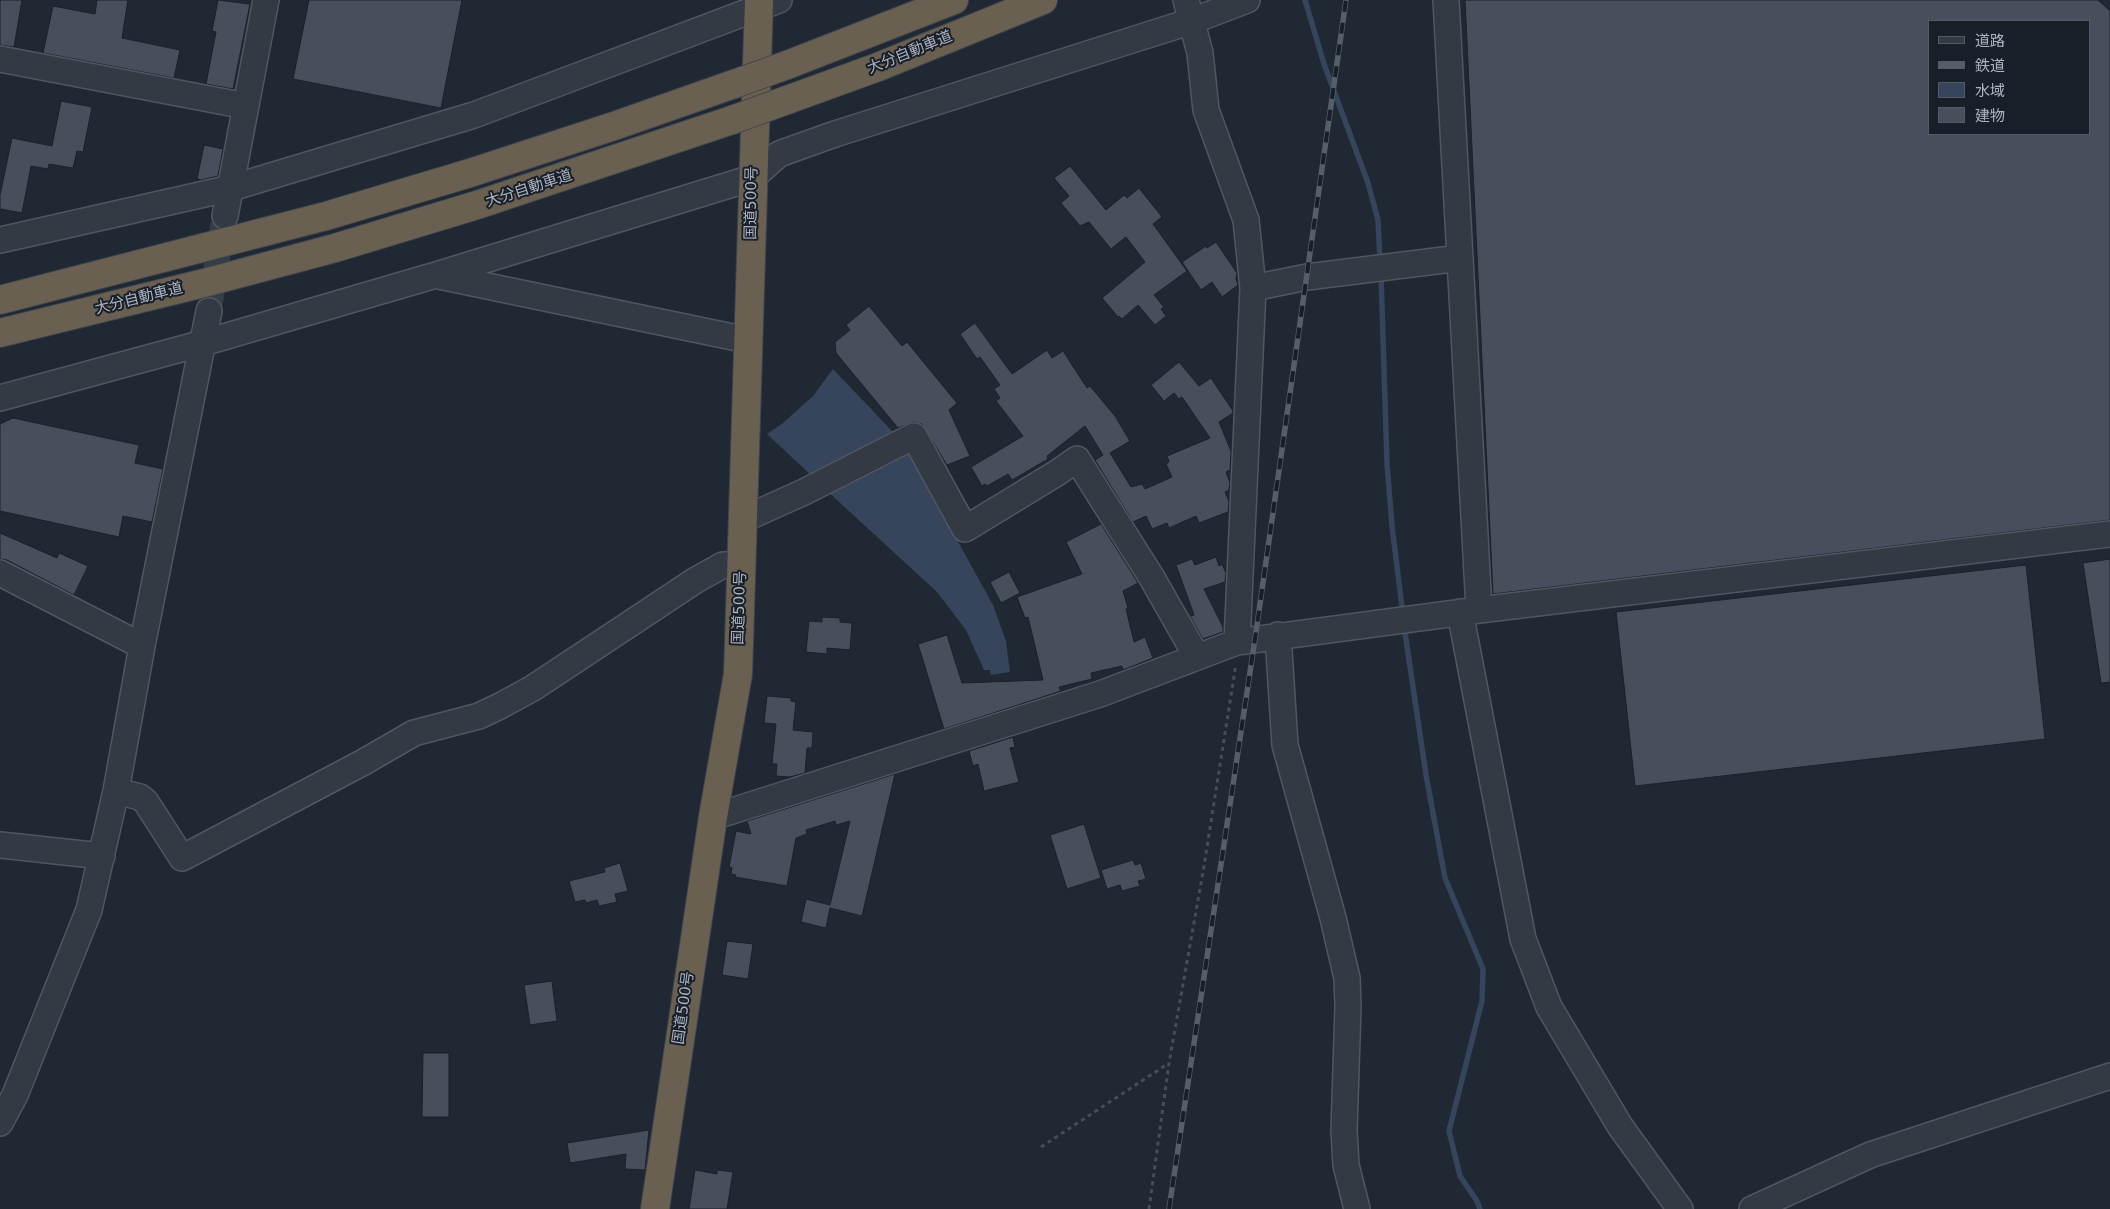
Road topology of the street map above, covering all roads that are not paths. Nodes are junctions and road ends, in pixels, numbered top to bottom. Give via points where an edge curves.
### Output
1 (266, 0) edge
2 (941, 0) edge
3 (954, 0) edge
4 (1043, 0) edge
5 (1246, 0) edge
6 (1446, 0) edge
7 (765, 3) edge
8 (1189, 11) edge
9 (868, 34) junction
10 (0, 59) edge
11 (246, 106) junction
12 (752, 178) junction
13 (231, 188) junction
14 (225, 216) tunnel mouth
15 (0, 240) edge
16 (1460, 258) junction
17 (436, 275) junction
18 (1253, 288) junction
19 (0, 300) edge
20 (209, 311) tunnel mouth
21 (0, 333) edge
22 (747, 340) junction
23 (203, 343) junction
24 (0, 398) edge
25 (744, 519) junction
26 (2110, 534) edge
27 (742, 564) junction
28 (0, 573) edge
29 (1469, 611) junction
30 (1278, 636) junction
31 (1237, 642) junction
32 (142, 646) junction
33 (1197, 657) junction
34 (116, 791) junction
35 (713, 817) junction
36 (0, 845) edge
37 (102, 856) junction
38 (2110, 1076) edge
39 (0, 1123) edge
40 (655, 1209) edge
41 (1357, 1209) edge
42 (1680, 1209) edge
43 (1752, 1209) edge

1 - 11 street
2 - 9 highway
3 - 9 highway
4 - 21 highway, 大分自動車道, bridge via 878,67 496,199 335,248
5 - 8 street
6 - 16 street
7 - 12 highway, 国道500号
7 - 13 street via 474,115
8 - 12 street via 779,154
8 - 18 street via 1200,53 1206,110 1246,220
9 - 19 highway, bridge via 734,84 488,167 326,216
10 - 11 street
11 - 13 street
12 - 17 street
12 - 22 highway, 国道500号
13 - 14 street
13 - 15 street
16 - 18 street via 1307,277
16 - 29 street
17 - 22 street
17 - 23 street
18 - 31 street
20 - 23 street
22 - 25 highway, 国道500号
23 - 24 street
23 - 32 street
25 - 27 highway, 国道500号
25 - 33 street via 914,436 965,529 1077,459
26 - 29 street
27 - 34 street via 723,565 696,580 533,688 500,706 479,716 414,733 182,858 146,802 140,797
27 - 35 highway, 国道500号 via 738,674
28 - 32 street
29 - 30 street
29 - 42 street via 1523,939 1549,1007 1620,1126
30 - 31 street
30 - 41 street via 1285,745 1347,978 1344,1130 1346,1166
31 - 33 street
32 - 34 street
33 - 35 street via 1100,694
34 - 37 street
35 - 40 highway, 国道500号
36 - 37 street
37 - 39 street via 89,910 56,997 15,1096
38 - 43 street via 1870,1155

